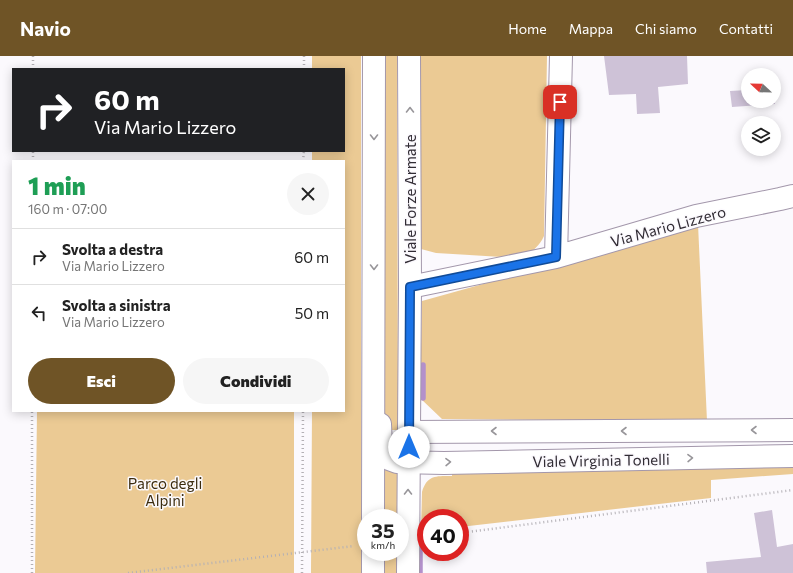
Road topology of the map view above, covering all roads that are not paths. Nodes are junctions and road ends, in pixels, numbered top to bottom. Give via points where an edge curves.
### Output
1 (374, 56) edge
2 (409, 56) edge
3 (561, 56) edge
4 (787, 198) edge
5 (556, 257) junction
6 (410, 287) junction
7 (374, 367) junction
8 (793, 430) edge
9 (409, 432) junction
10 (793, 456) edge
11 (409, 462) junction
12 (373, 509) edge
13 (370, 561) edge
14 (373, 573) edge
15 (408, 573) edge

1 -> 7 street
6 -> 2 street, Viale Forze Armate
3 - 5 street
4 - 5 street, Via Mario Lizzero via 696,216
5 - 6 street, Via Mario Lizzero
6 - 9 street, Viale Forze Armate
7 - 11 street via 380,388 380,439 383,451 393,461
7 - 12 street
8 -> 9 street, Viale Virginia Tonelli
9 - 11 street, Viale Forze Armate
11 -> 10 street, Viale Virginia Tonelli
15 -> 11 street, Viale Forze Armate
13 - 14 street

